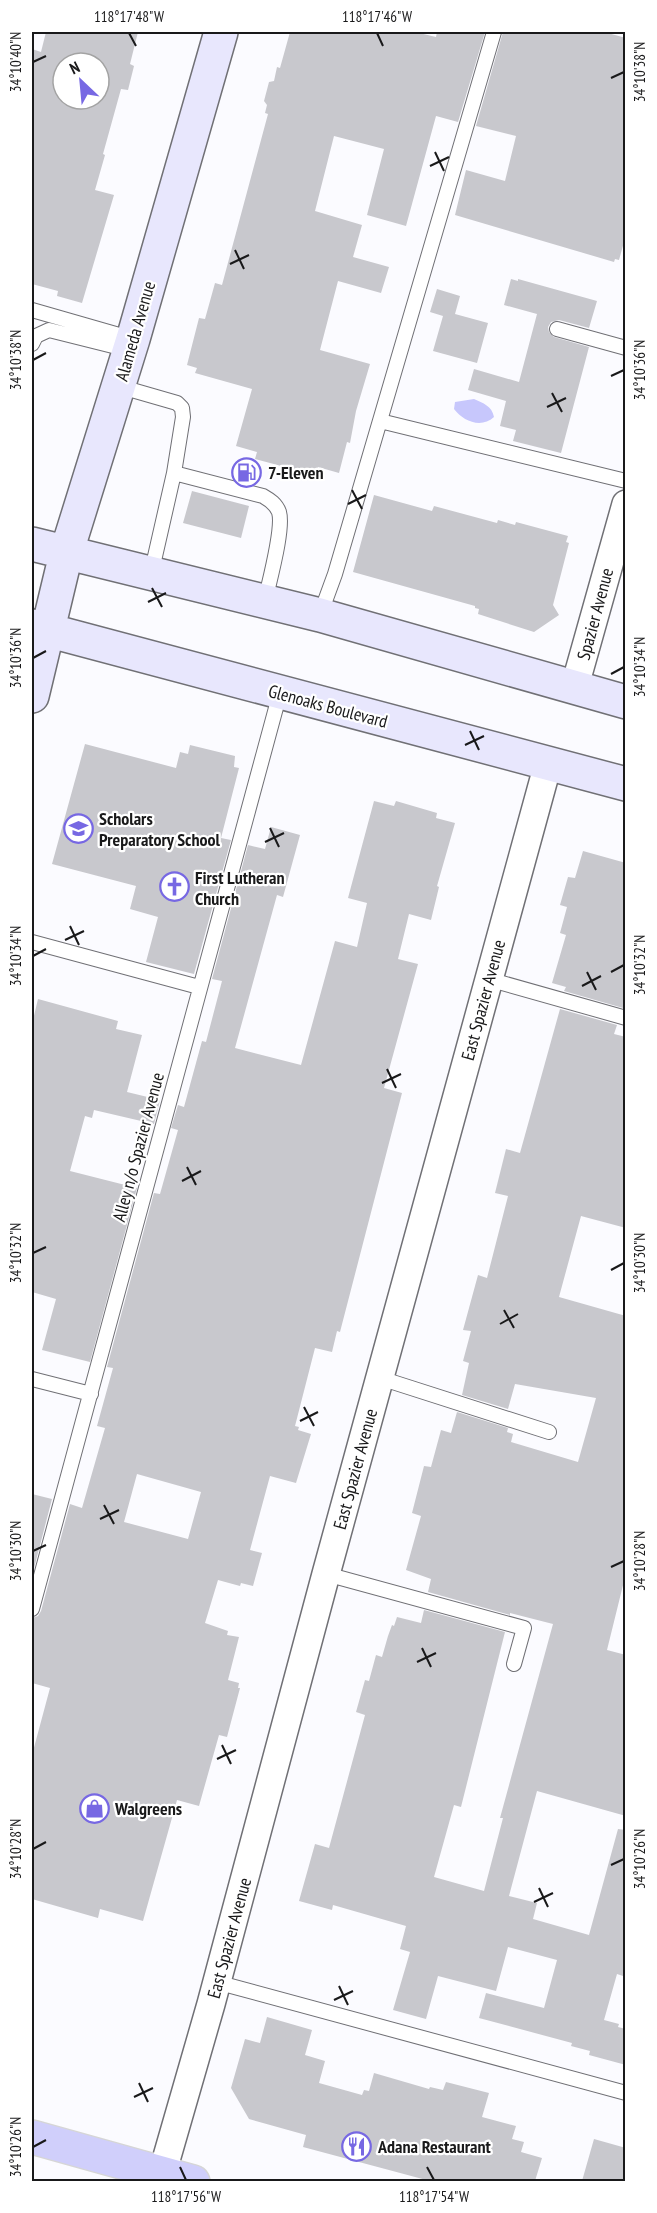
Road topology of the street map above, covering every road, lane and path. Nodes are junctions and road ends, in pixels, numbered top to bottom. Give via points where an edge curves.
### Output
1 (221, 32) edge
2 (494, 32) edge
3 (32, 310) edge
4 (557, 328) dead end
5 (32, 344) edge
6 (131, 344) junction
7 (626, 348) edge
8 (118, 386) junction
9 (380, 422) junction
10 (174, 473) junction
11 (626, 481) edge
12 (626, 504) edge
13 (32, 544) edge
14 (66, 554) junction
15 (151, 574) junction
16 (265, 601) junction
17 (320, 615) junction
18 (40, 629) edge
19 (574, 689) junction
20 (280, 693) junction
21 (32, 696) edge
22 (626, 702) edge
23 (548, 764) junction
24 (626, 784) edge
25 (32, 942) edge
26 (488, 979) junction
27 (199, 987) junction
28 (626, 1018) edge
29 (380, 1378) junction
30 (32, 1379) edge
31 (91, 1394) junction
32 (549, 1432) dead end
33 (326, 1574) junction
34 (32, 1609) edge
35 (514, 1664) dead end
36 (216, 1982) junction
37 (626, 2093) edge
38 (32, 2137) edge
39 (162, 2174) junction
40 (193, 2181) edge

1 - 6 main road, Alameda Avenue
2 - 9 lane
3 - 6 lane
4 - 7 lane
5 - 6 lane via 36,336 49,330
6 - 8 main road, Alameda Avenue
8 - 10 lane via 177,403 182,408
8 - 14 main road, Alameda Avenue
9 - 11 lane
9 - 17 lane
10 - 15 lane
10 - 16 lane via 272,501 279,513 280,526
12 - 19 street, Spazier Avenue
13 - 14 main road
14 - 15 main road
14 - 18 main road, Alameda Avenue
15 - 16 main road
16 - 17 main road
17 - 19 main road
18 - 20 main road, Glenoaks Boulevard
18 - 21 main road, Alameda Avenue
19 - 22 main road
20 - 23 main road, Glenoaks Boulevard
20 - 27 lane, Alley n/o Spazier Avenue
23 - 24 main road, Glenoaks Boulevard
23 - 26 street, East Spazier Avenue
25 - 27 lane
26 - 28 lane
26 - 29 street, East Spazier Avenue
27 - 31 lane, Alley n/o Spazier Avenue
29 - 32 lane
29 - 33 street, East Spazier Avenue
30 - 31 lane
31 - 34 lane, Alley n/o Spazier Avenue
33 - 35 lane via 524,1628
33 - 36 street, East Spazier Avenue
36 - 37 lane
36 - 39 street, East Spazier Avenue
38 - 39 main road
39 - 40 main road

